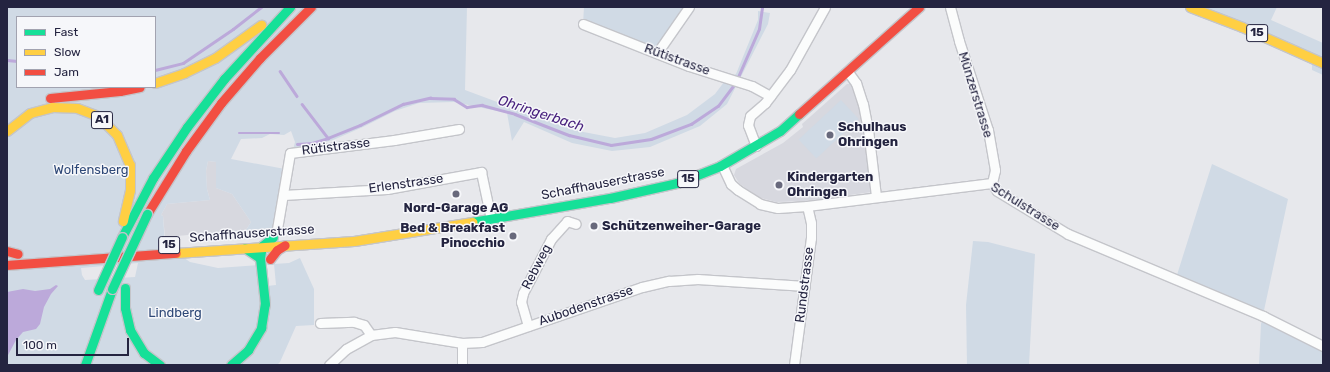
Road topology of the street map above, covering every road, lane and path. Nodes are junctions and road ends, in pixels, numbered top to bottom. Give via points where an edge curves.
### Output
1 (311, 7) edge
2 (689, 7) edge
3 (825, 7) edge
4 (919, 7) edge
5 (950, 7) edge
6 (1190, 7) edge
7 (289, 8) edge
8 (583, 24) dead end
9 (657, 53) junction
10 (1323, 63) edge
11 (848, 72) junction
12 (156, 83) edge
13 (132, 88) edge
14 (770, 96) junction
15 (17, 110) dead end
16 (459, 129) dead end
17 (7, 131) edge
18 (756, 146) junction
19 (722, 165) junction
20 (992, 183) junction
21 (283, 195) junction
22 (876, 196) junction
23 (807, 206) junction
24 (147, 214) junction
25 (128, 216) junction
26 (491, 219) junction
27 (576, 224) dead end
28 (275, 233) junction
29 (403, 233) junction
30 (254, 239) junction
31 (264, 245) junction
32 (285, 245) junction
33 (245, 248) junction
34 (7, 251) edge
35 (18, 254) junction
36 (7, 257) edge
37 (260, 258) junction
38 (7, 265) edge
39 (271, 265) junction
40 (804, 286) junction
41 (97, 293) dead end
42 (320, 323) dead end
43 (528, 326) junction
44 (371, 335) junction
45 (462, 343) junction
46 (1323, 346) edge
47 (85, 365) edge
48 (160, 365) edge
49 (231, 365) edge
50 (242, 365) edge
51 (329, 365) edge
52 (462, 365) edge
53 (794, 365) edge

1 - 24 main road via 260,58 221,103 186,151
2 - 9 street
3 - 14 street via 800,56
4 - 11 main road, Schaffhauserstrasse / 15
5 - 20 street, Münzerstrasse via 988,130 995,170
6 - 10 main road, 15
7 - 12 main road, A1 via 214,58 189,71
7 - 25 main road, A1 via 198,111
8 - 9 street, Rütistrasse
9 - 14 street, Rütistrasse via 752,86
11 - 18 main road, Schaffhauserstrasse / 15 via 791,122
11 - 22 street via 856,83 868,129
13 - 15 main road, A1 via 40,100
14 - 18 street via 750,116 748,125
16 - 21 street, Rütistrasse via 290,153
17 - 25 main road, A1 via 30,113 52,107 77,108 95,115 117,135 130,165
18 - 19 main road, Schaffhauserstrasse / 15
19 - 23 street, Schulstrasse via 732,184 760,204 778,208
19 - 26 main road, Schaffhauserstrasse / 15 via 693,178 658,188
20 - 22 street, Schulstrasse
20 - 46 street, Schulstrasse via 997,191 1068,234 1263,316
21 - 26 street, Erlenstrasse via 387,188 481,172
21 - 28 street, Rütistrasse
22 - 23 street, Schulstrasse
23 - 40 street, Rundstrasse via 811,238
24 - 47 main road, bridge via 112,289
24 - 48 main road, bridge via 129,269 125,288 125,308 130,330 144,353
25 - 41 main road, A1, bridge via 122,237
26 - 29 main road, Schaffhauserstrasse / 15
27 - 43 street, Rebweg via 567,221 552,239 523,293 521,302
28 - 29 main road, Schaffhauserstrasse / 15
28 - 30 main road, Schaffhauserstrasse / 15
28 - 31 main road
29 - 32 main road, Schaffhauserstrasse / 15 via 354,241
30 - 31 main road
30 - 35 main road, Schaffhauserstrasse / 15
31 - 32 main road, Schaffhauserstrasse / 15
31 - 33 main road, Schaffhauserstrasse / 15
31 - 37 main road
31 - 39 main road
32 - 39 main road via 277,250
33 - 37 main road
33 - 38 main road, Schaffhauserstrasse / 15
34 - 35 main road
35 - 36 main road, Schaffhauserstrasse / 15
37 - 49 main road via 265,298 263,323 252,346
39 - 50 main road via 273,310 270,326 262,344
40 - 43 street, Aubodenstrasse via 698,279 669,281 642,287
40 - 53 street, Rundstrasse
42 - 44 street via 354,322 364,325
43 - 45 street, Aubodenstrasse via 482,342
44 - 45 street, Aubodenstrasse via 395,332
44 - 51 street, Aubodenstrasse via 346,349
45 - 52 street

